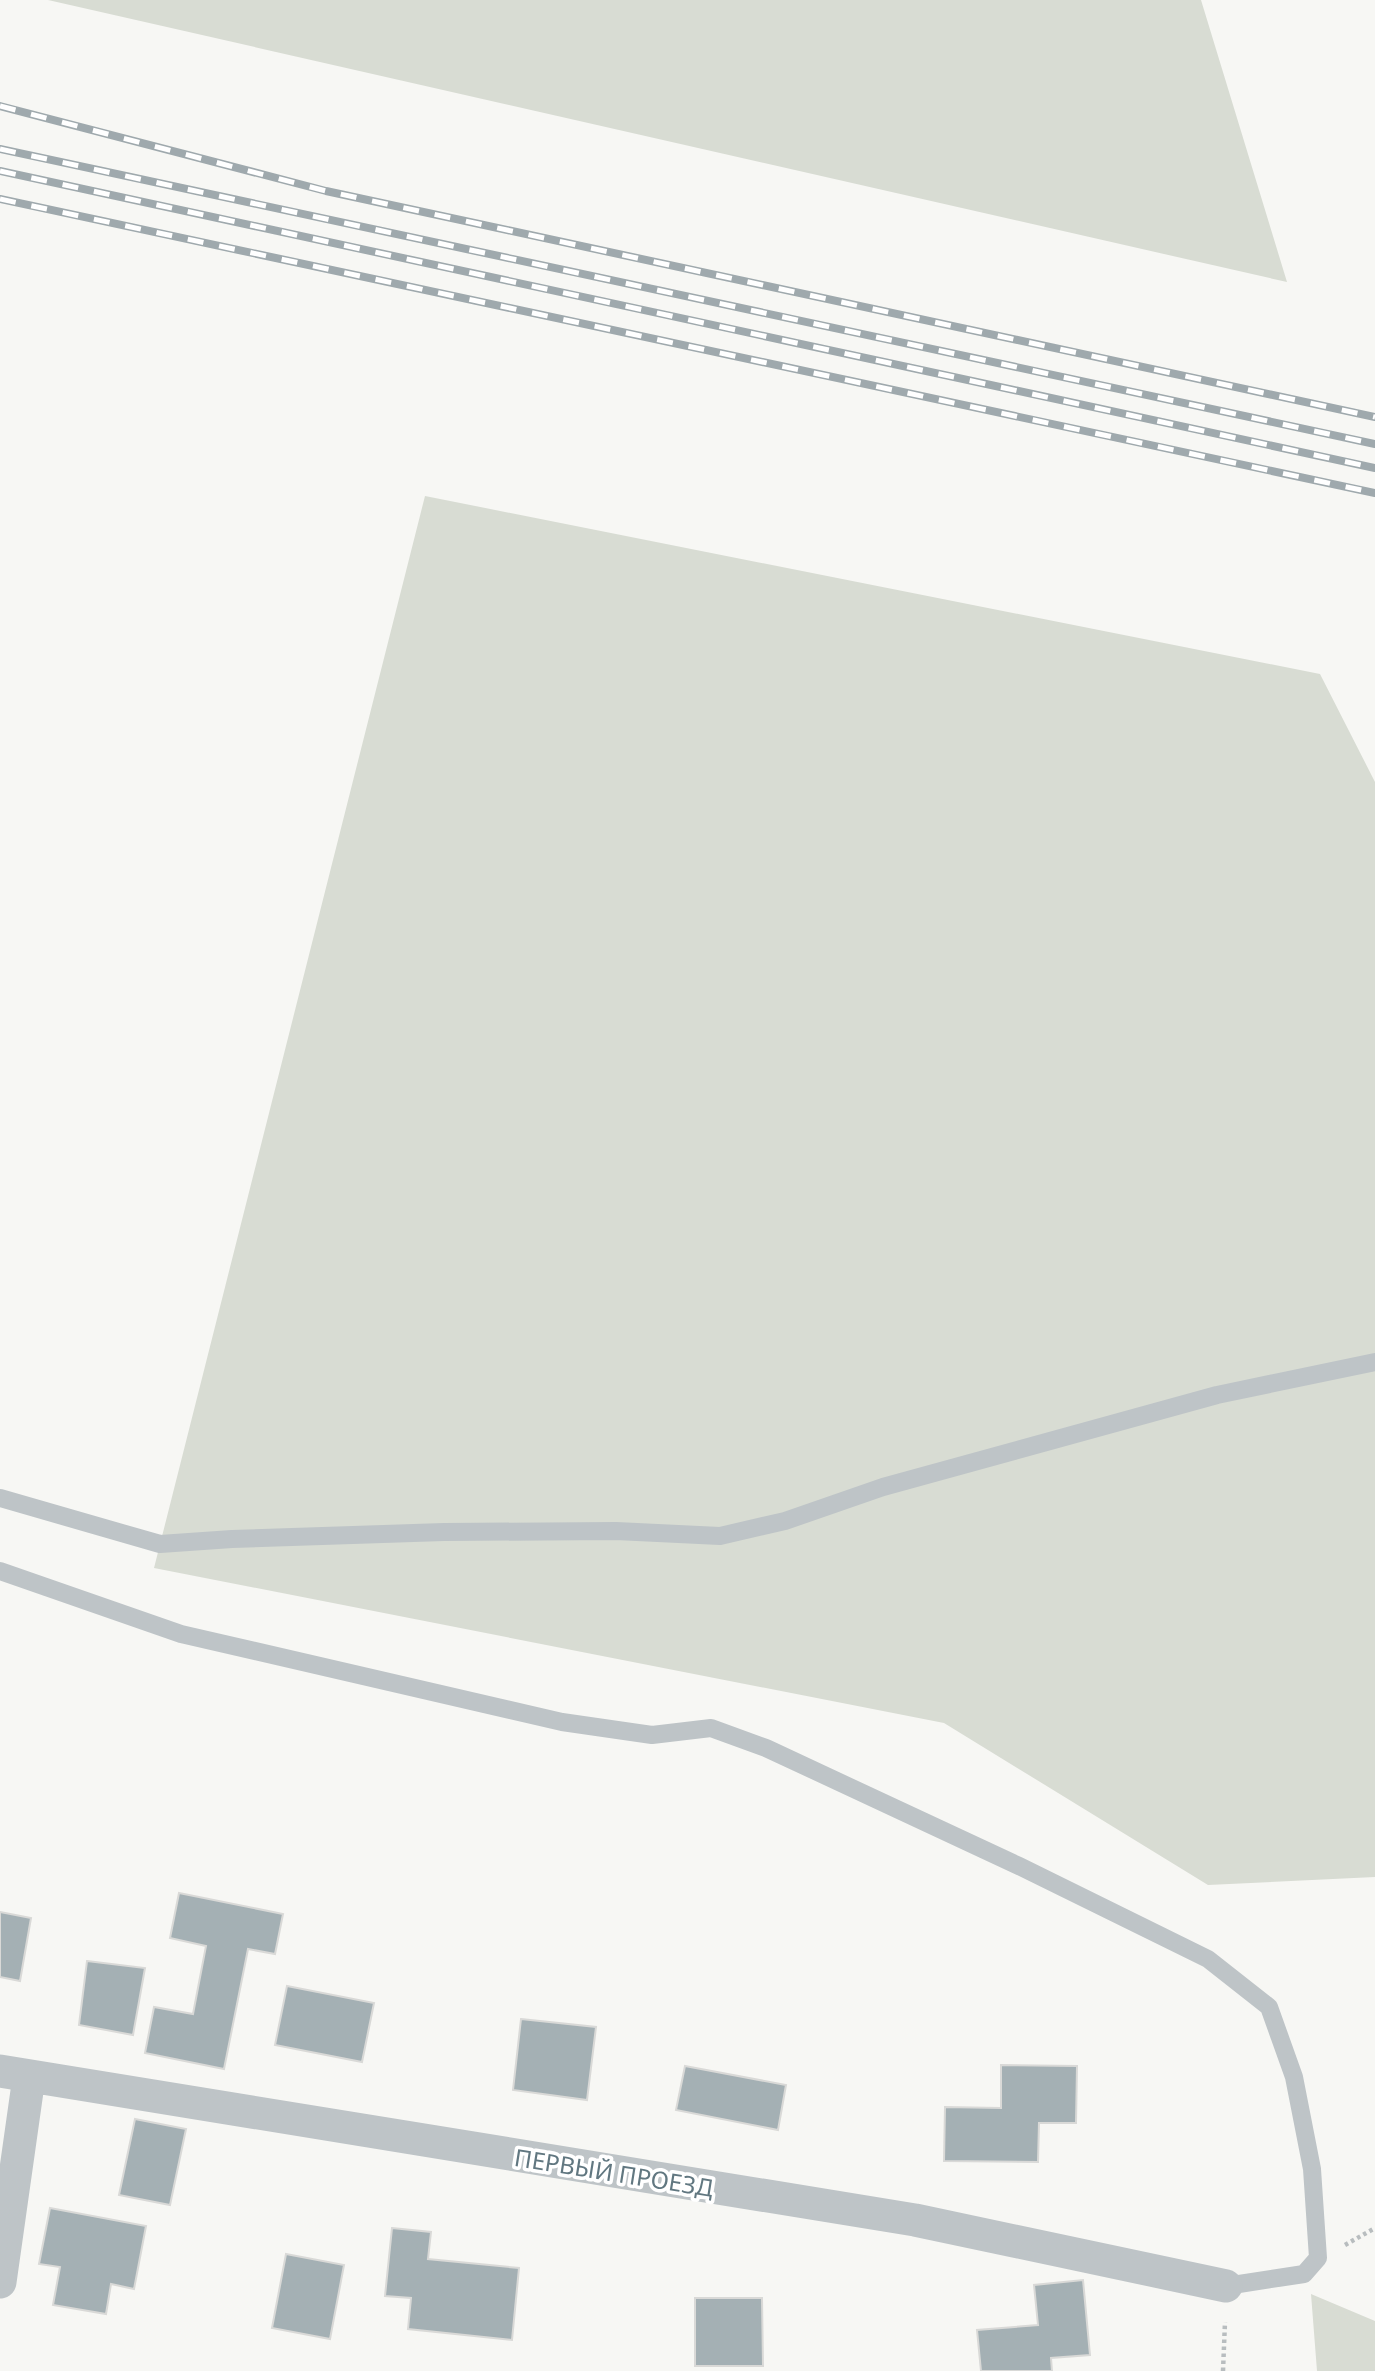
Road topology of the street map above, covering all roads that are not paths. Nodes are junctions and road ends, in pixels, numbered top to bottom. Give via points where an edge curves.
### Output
1 (1375, 1362) edge
2 (0, 1498) edge
3 (0, 1571) edge
4 (15, 2074) edge
5 (0, 2282) edge
6 (1226, 2286) joint

1 - 2 lane via 1217,1395 720,1536 444,1532 160,1544
3 - 6 lane via 181,1634 562,1722 652,1735 711,1728 766,1748 1208,1959 1269,2007 1294,2077 1312,2169 1318,2258 1304,2274
4 - 5 street
4 - 6 street, ПЕРВЫЙ ПРОЕЗД via 915,2220

